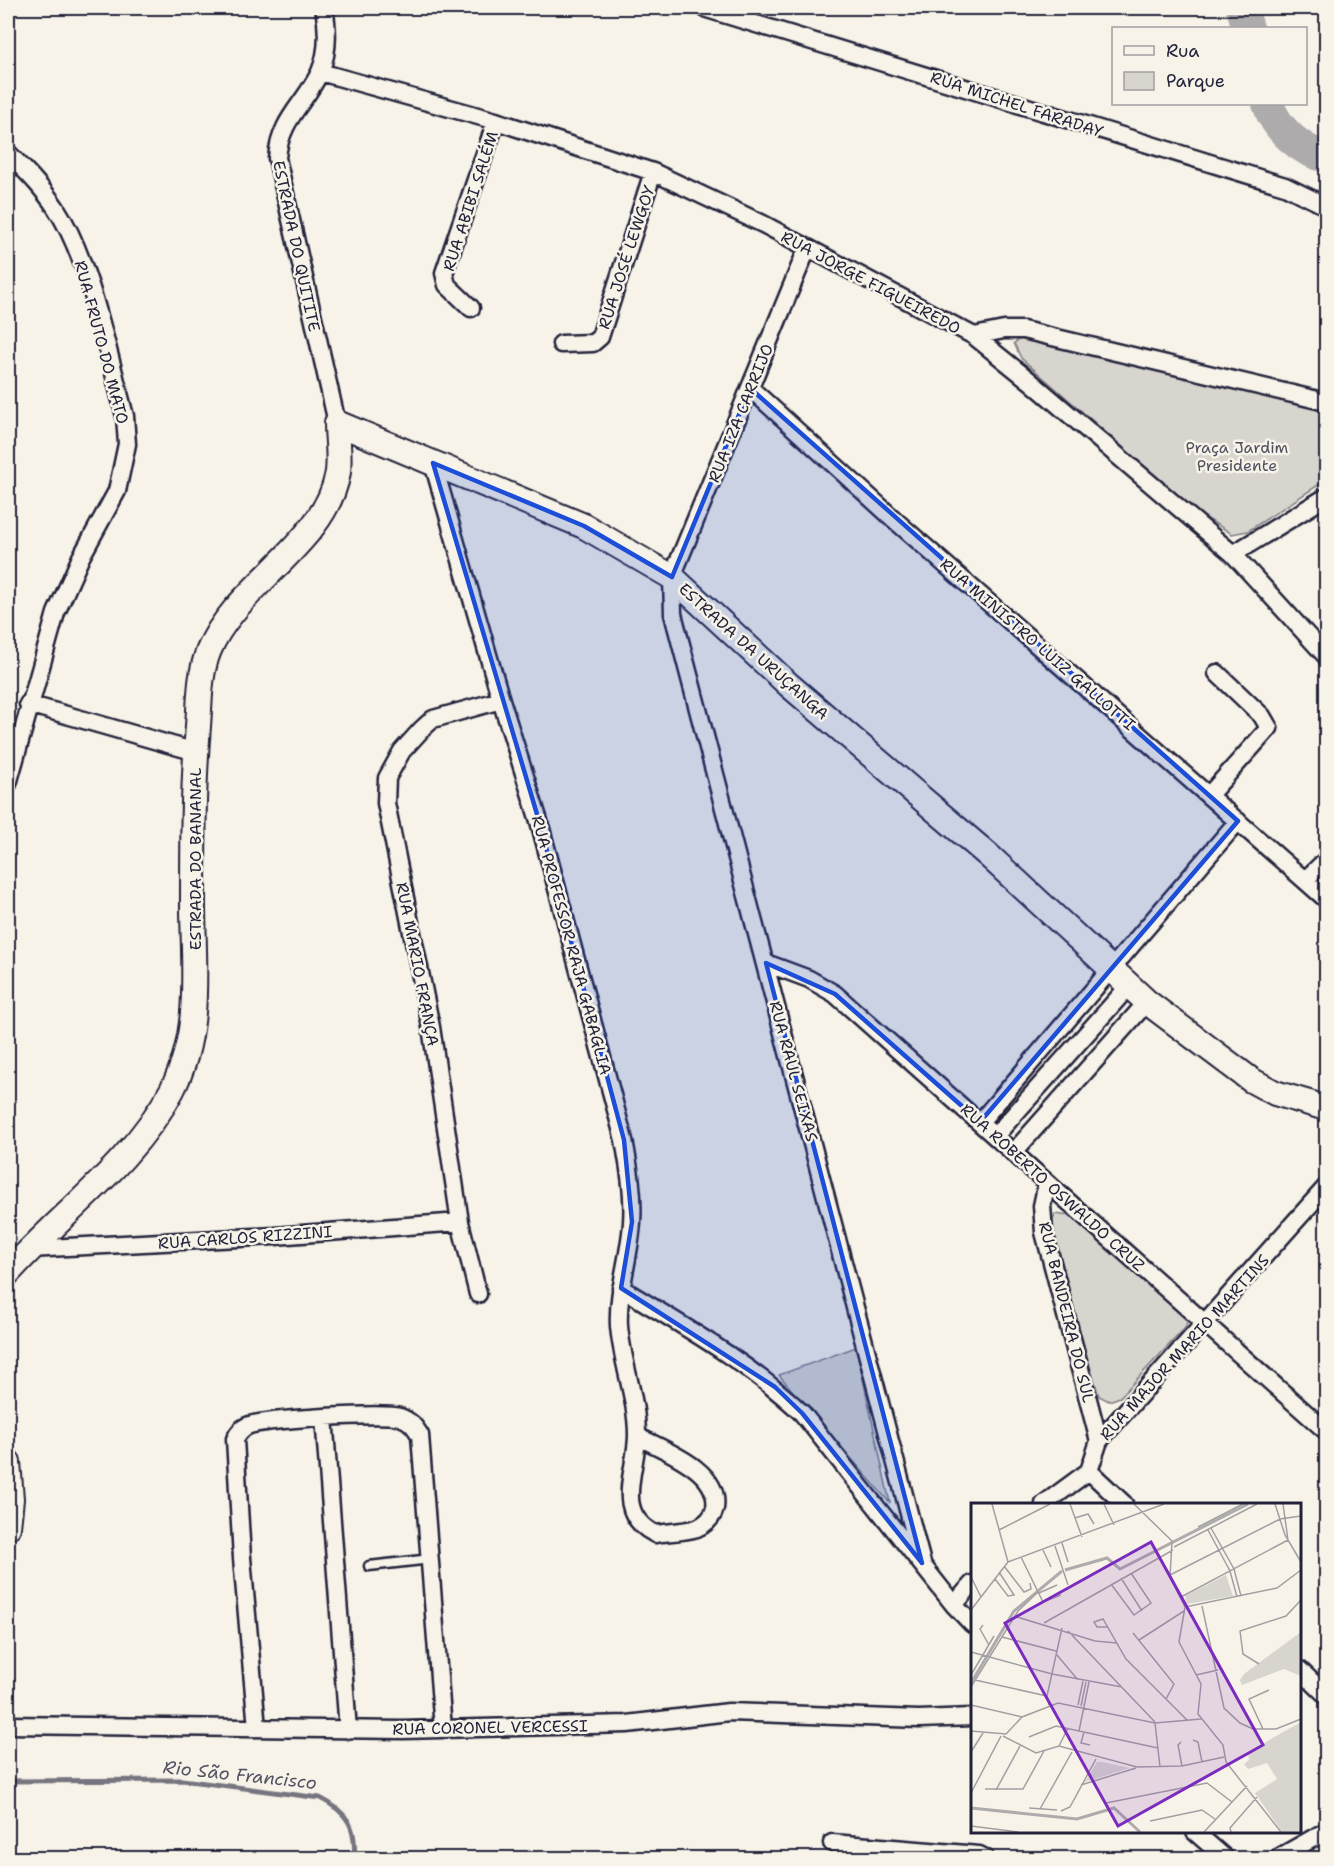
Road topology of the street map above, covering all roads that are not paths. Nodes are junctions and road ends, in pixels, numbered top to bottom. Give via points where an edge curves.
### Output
1 (324, 8) edge
2 (704, 8) edge
3 (320, 72) junction
4 (496, 121) junction
5 (8, 153) edge
6 (654, 172) junction
7 (1326, 206) edge
8 (807, 249) junction
9 (471, 308) dead end
10 (974, 336) junction
11 (561, 345) dead end
12 (750, 388) junction
13 (1326, 402) edge
14 (337, 423) junction
15 (433, 463) junction
16 (1326, 497) edge
17 (1233, 554) junction
18 (672, 577) junction
19 (1326, 656) edge
20 (1218, 673) dead end
21 (501, 700) junction
22 (28, 704) junction
23 (196, 752) junction
24 (8, 784) edge
25 (1209, 795) junction
26 (1238, 821) junction
27 (1326, 860) edge
28 (1305, 880) junction
29 (1326, 899) edge
30 (766, 963) junction
31 (1120, 978) junction
32 (1147, 1002) junction
33 (1326, 1108) edge
34 (980, 1122) junction
35 (995, 1136) junction
36 (1013, 1154) junction
37 (1047, 1183) junction
38 (1326, 1187) edge
39 (460, 1222) junction
40 (29, 1249) junction
41 (8, 1274) edge
42 (621, 1287) junction
43 (478, 1294) dead end
44 (1206, 1322) junction
45 (324, 1416) junction
46 (1326, 1431) edge
47 (637, 1436) junction
48 (1099, 1441) junction
49 (8, 1462) edge
50 (1089, 1471) junction
51 (1045, 1503) edge
52 (1123, 1503) edge
53 (8, 1527) edge
54 (431, 1559) junction
55 (922, 1563) junction
56 (369, 1566) dead end
57 (971, 1585) edge
58 (954, 1605) junction
59 (971, 1623) edge
60 (1301, 1672) edge
61 (1326, 1695) edge
62 (971, 1717) edge
63 (8, 1725) edge
64 (257, 1728) junction
65 (443, 1729) junction
66 (348, 1730) junction
67 (1326, 1831) edge
68 (1196, 1833) edge
69 (832, 1843) dead end
70 (984, 1858) edge
71 (1225, 1858) edge
72 (1278, 1858) edge

1 - 3 street, ESTRADA DO QUITITE via 328,27
2 - 7 street, RUA MICHEL FARADAY via 1285,186
3 - 4 street, RUA JORGE FIGUEIREDO
3 - 14 street, ESTRADA DO QUITITE via 285,124 277,158
4 - 6 street, RUA JORGE FIGUEIREDO
4 - 9 street, RUA ABIBI SALÉM via 444,273 447,285
5 - 22 street, RUA FRUTO DO MATO via 56,209 76,246 125,416 127,444 117,491 56,613
6 - 8 street, RUA JORGE FIGUEIREDO
6 - 11 street, RUA JOSÉ LEWGOY via 600,337 593,342
8 - 10 street, RUA JORGE FIGUEIREDO
8 - 12 street, RUA IZA CARRIJO
10 - 13 street via 1023,330
10 - 17 street, RUA JORGE FIGUEIREDO
12 - 18 street, RUA IZA CARRIJO
12 - 25 street, RUA MINISTRO LUIZ GALLOTTI
14 - 15 street, ESTRADA DA URUÇANGA
14 - 23 street, ESTRADA DO BANANAL via 338,471 319,515 297,546 232,613 209,650 202,672
15 - 18 street, ESTRADA DA URUÇANGA via 584,525
15 - 21 street, RUA PROFESSOR RAJA GABAGLIA
16 - 17 street
17 - 19 street, RUA JORGE FIGUEIREDO
18 - 30 street, RUA RAUL SEIXAS via 673,614
18 - 31 street, ESTRADA DA URUÇANGA via 789,684 988,855
20 - 25 street via 1262,716 1269,728
21 - 39 street, RUA MARIO FRANÇA via 433,719 402,751 387,778 386,803 430,1027
21 - 42 street, RUA PROFESSOR RAJA GABAGLIA via 539,821 624,1140 632,1222
22 - 23 street
22 - 24 street, RUA FRUTO DO MATO
23 - 40 street, ESTRADA DO BANANAL via 195,1008 187,1054 173,1088 140,1141
25 - 26 street, RUA MINISTRO LUIZ GALLOTTI
26 - 28 street, RUA MINISTRO LUIZ GALLOTTI
26 - 31 street
27 - 28 street
28 - 29 street, RUA MINISTRO LUIZ GALLOTTI
30 - 34 street, RUA ROBERTO OSWALDO CRUZ via 809,979 835,994
30 - 55 street, RUA RAUL SEIXAS
31 - 32 street, ESTRADA DA URUÇANGA
31 - 34 street
31 - 35 street
32 - 33 street, ESTRADA DA URUÇANGA via 1251,1080 1275,1093
32 - 36 street
34 - 35 street, RUA ROBERTO OSWALDO CRUZ
35 - 36 street, RUA ROBERTO OSWALDO CRUZ
36 - 37 street, RUA ROBERTO OSWALDO CRUZ
37 - 44 street, RUA ROBERTO OSWALDO CRUZ
37 - 48 street, RUA BANDEIRA DO SUL via 1042,1206 1044,1232
38 - 44 street, RUA MAJOR MARIO MARTINS
39 - 40 street, RUA CARLOS RIZZINI
39 - 43 street, RUA MARIO FRANÇA
40 - 41 street, ESTRADA DO BANANAL
42 - 47 street, RUA PROFESSOR RAJA GABAGLIA via 619,1326
42 - 55 street via 775,1387 802,1413
44 - 46 street, RUA ROBERTO OSWALDO CRUZ
44 - 48 street, RUA MAJOR MARIO MARTINS
45 - 54 street via 398,1416 412,1423 420,1435
45 - 64 street via 248,1426 235,1439
45 - 66 street
47 - 47 street, RUA PROFESSOR RAJA GABAGLIA via 631,1468 631,1508 635,1519 655,1534 705,1524 715,1505 709,1481
48 - 50 street, RUA MAJOR MARIO MARTINS
49 - 53 street
50 - 51 street
50 - 52 street
54 - 56 lane
54 - 65 street
55 - 58 street
57 - 58 street
58 - 59 street
60 - 61 street
62 - 65 street, RUA CORONEL VERCESSI via 919,1719 729,1712 627,1724
63 - 64 street, RUA CORONEL VERCESSI
64 - 66 street, RUA CORONEL VERCESSI
65 - 66 street, RUA CORONEL VERCESSI
67 - 72 street
68 - 71 street
69 - 70 street

